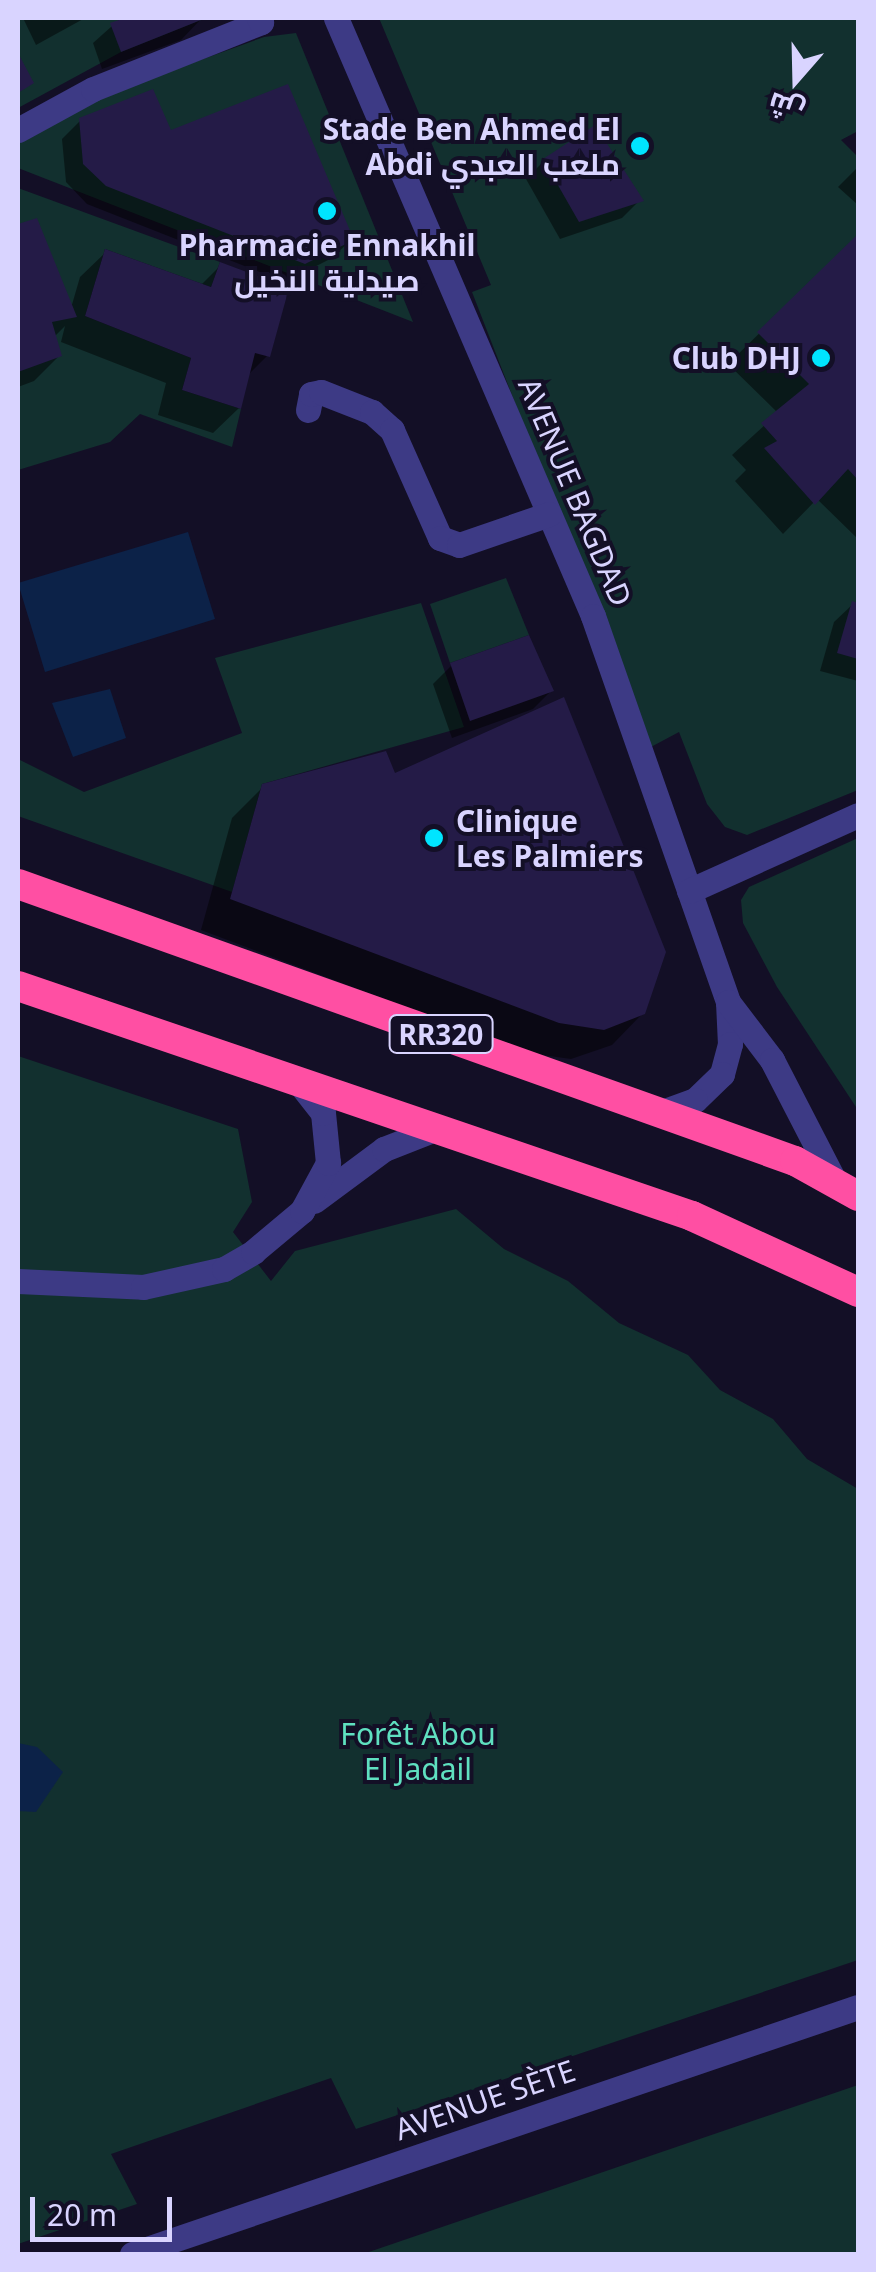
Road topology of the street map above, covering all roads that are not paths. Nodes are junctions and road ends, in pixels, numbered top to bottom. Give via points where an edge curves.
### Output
1 (336, 18) edge
2 (267, 19) edge
3 (18, 130) edge
4 (308, 410) dead end
5 (549, 514) junction
6 (858, 815) edge
7 (18, 884) edge
8 (690, 892) junction
9 (18, 986) edge
10 (728, 1002) junction
11 (297, 1080) junction
12 (659, 1114) junction
13 (438, 1128) junction
14 (847, 1190) edge
15 (302, 1210) junction
16 (18, 1281) edge
17 (858, 1292) edge
18 (858, 2006) edge
19 (132, 2254) edge

1 - 5 street, AVENUE BAGDAD
2 - 3 street via 93,89
4 - 5 street via 311,394 321,392 372,412 392,430 440,538 459,545
5 - 8 street, AVENUE BAGDAD via 593,616
6 - 8 street
7 - 12 highway, RR320
8 - 10 street, AVENUE BAGDAD
9 - 11 highway
10 - 12 street via 722,1074 695,1100
10 - 14 street via 772,1060
11 - 13 highway
11 - 15 street via 323,1113 328,1136 320,1188
12 - 14 highway, RR320 via 796,1161
13 - 15 street via 384,1149
13 - 17 highway via 692,1216
15 - 16 street via 253,1252 187,1280 143,1287
18 - 19 street, AVENUE SÈTE

